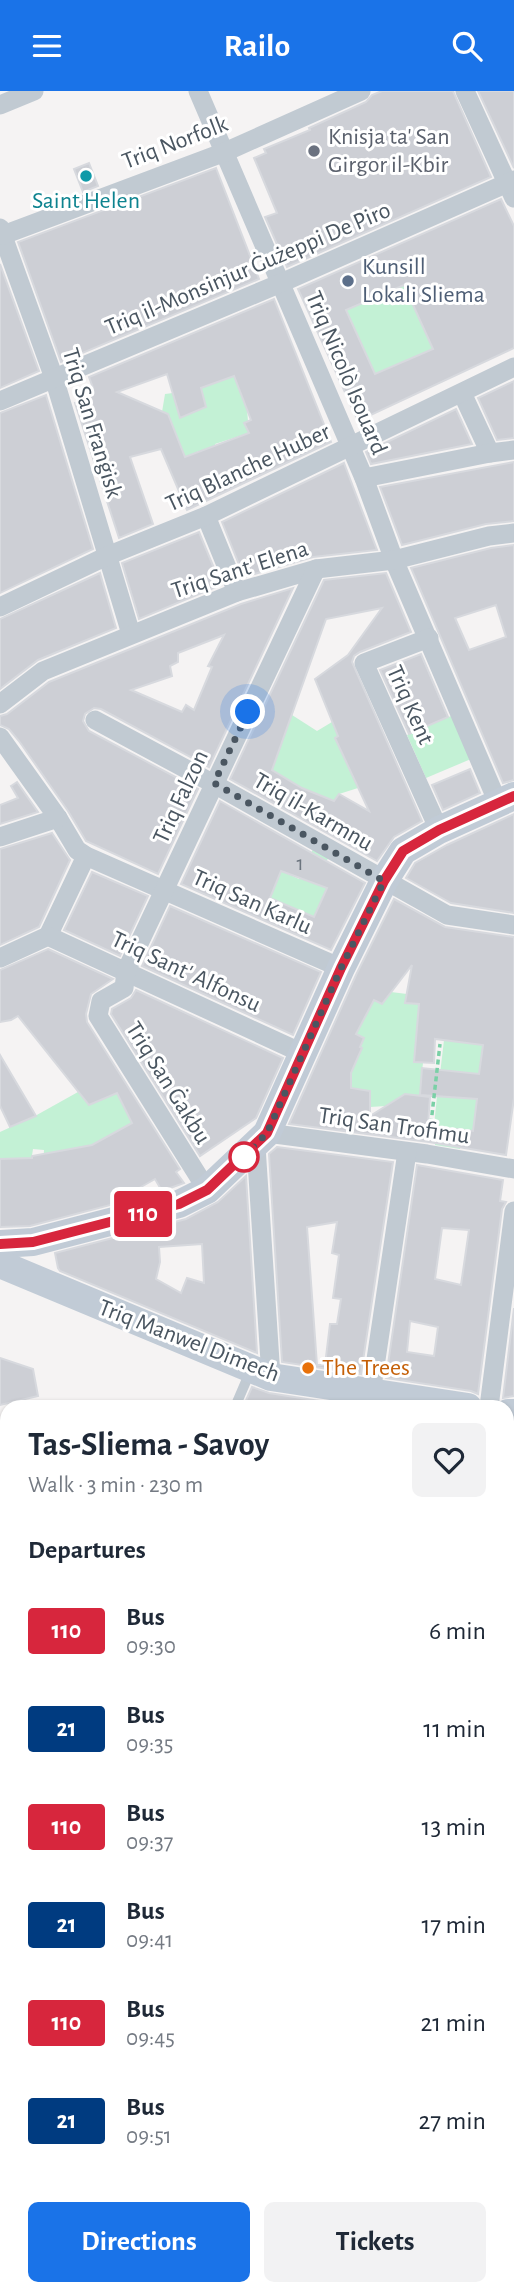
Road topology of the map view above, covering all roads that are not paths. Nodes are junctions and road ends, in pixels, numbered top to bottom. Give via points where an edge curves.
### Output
1 (34, 91) edge
2 (198, 91) edge
3 (361, 91) edge
4 (465, 91) edge
5 (0, 106) edge
6 (225, 152) junction
7 (512, 187) edge
8 (1, 232) edge
9 (281, 283) junction
10 (514, 367) edge
11 (54, 378) junction
12 (462, 393) junction
13 (0, 401) edge
14 (350, 448) junction
15 (514, 450) edge
16 (490, 453) junction
17 (365, 478) junction
18 (206, 516) junction
19 (514, 533) edge
20 (107, 556) junction
21 (394, 559) junction
22 (316, 569) junction
23 (237, 593) junction
24 (0, 607) edge
25 (131, 634) junction
26 (429, 638) junction
27 (0, 703) edge
28 (95, 720) dead end
29 (0, 737) edge
30 (214, 783) junction
31 (506, 800) edge
32 (58, 818) junction
33 (439, 830) junction
34 (0, 837) edge
35 (86, 856) junction
36 (384, 881) junction
37 (164, 890) junction
38 (514, 925) edge
39 (48, 936) junction
40 (0, 958) edge
41 (341, 968) junction
42 (127, 971) junction
43 (304, 1054) junction
44 (262, 1139) junction
45 (407, 1152) junction
46 (514, 1169) edge
47 (207, 1190) junction
48 (514, 1211) edge
49 (0, 1244) edge
50 (0, 1264) edge
51 (261, 1373) junction
52 (371, 1392) junction
53 (240, 1400) edge
54 (423, 1400) edge
55 (490, 1400) edge

1 - 5 street
2 - 6 street, Triq Nicolò Isouard
3 - 6 street, Triq Norfolk
4 - 7 street
6 - 8 street, Triq Norfolk
6 - 9 street, Triq Nicolò Isouard
7 - 9 street, Triq il-Monsinjur Ġużeppi De Piro
8 - 11 street, Triq San Franġisk
9 - 11 street, Triq il-Monsinjur Ġużeppi De Piro
9 - 14 street, Triq Nicolò Isouard
10 - 12 street, Triq Blanche Huber
11 - 13 street, Triq il-Monsinjur Ġużeppi De Piro
11 - 20 street, Triq San Franġisk
12 - 14 street, Triq Blanche Huber
12 - 16 street
14 - 17 street, Triq Nicolò Isouard
14 - 18 street, Triq Blanche Huber
15 - 16 street
16 - 17 street
17 - 21 street, Triq Nicolò Isouard
18 - 20 street, Triq Blanche Huber
18 - 23 street
19 - 21 street, Triq Sant' Elena
20 - 24 street, Triq Blanche Huber
20 - 25 street, Triq San Franġisk
21 - 22 street, Triq Sant' Elena
21 - 26 street, Triq Nicolò Isouard
22 - 23 street, Triq Sant' Elena
22 - 30 street, Triq Falzon
23 - 25 street, Triq Sant' Elena
25 - 27 street, Triq Sant' Elena via 43,671
26 - 31 street, Triq Nicolò Isouard
26 - 33 street, Triq Kent via 365,663
28 - 30 street, Triq il-Karmnu
29 - 32 street, Triq San Karlu
30 - 36 street, Triq il-Karmnu
30 - 37 street, Triq Falzon
31 - 33 street
32 - 34 street
32 - 35 street, Triq San Karlu via 77,850
33 - 36 street via 403,851
35 - 37 street, Triq San Karlu
35 - 39 street
36 - 38 street, Triq il-Karmnu via 447,915
36 - 41 street
37 - 41 street, Triq San Karlu
37 - 42 street, Triq Falzon
39 - 40 street
39 - 42 street, Triq Sant' Alfonsu
41 - 43 street
42 - 43 street, Triq Sant' Alfonsu
42 - 47 street, Triq San Ġakbu via 124,988 101,1001 98,1016
43 - 44 street
44 - 45 street, Triq San Trofimu
44 - 47 street
44 - 51 street
45 - 46 street, Triq San Trofimu
45 - 52 street
47 - 49 street via 179,1204 47,1239
48 - 55 street
50 - 51 street, Triq Manwel Dimech
51 - 52 street, Triq Manwel Dimech
51 - 53 lane
52 - 54 street, Triq Manwel Dimech

